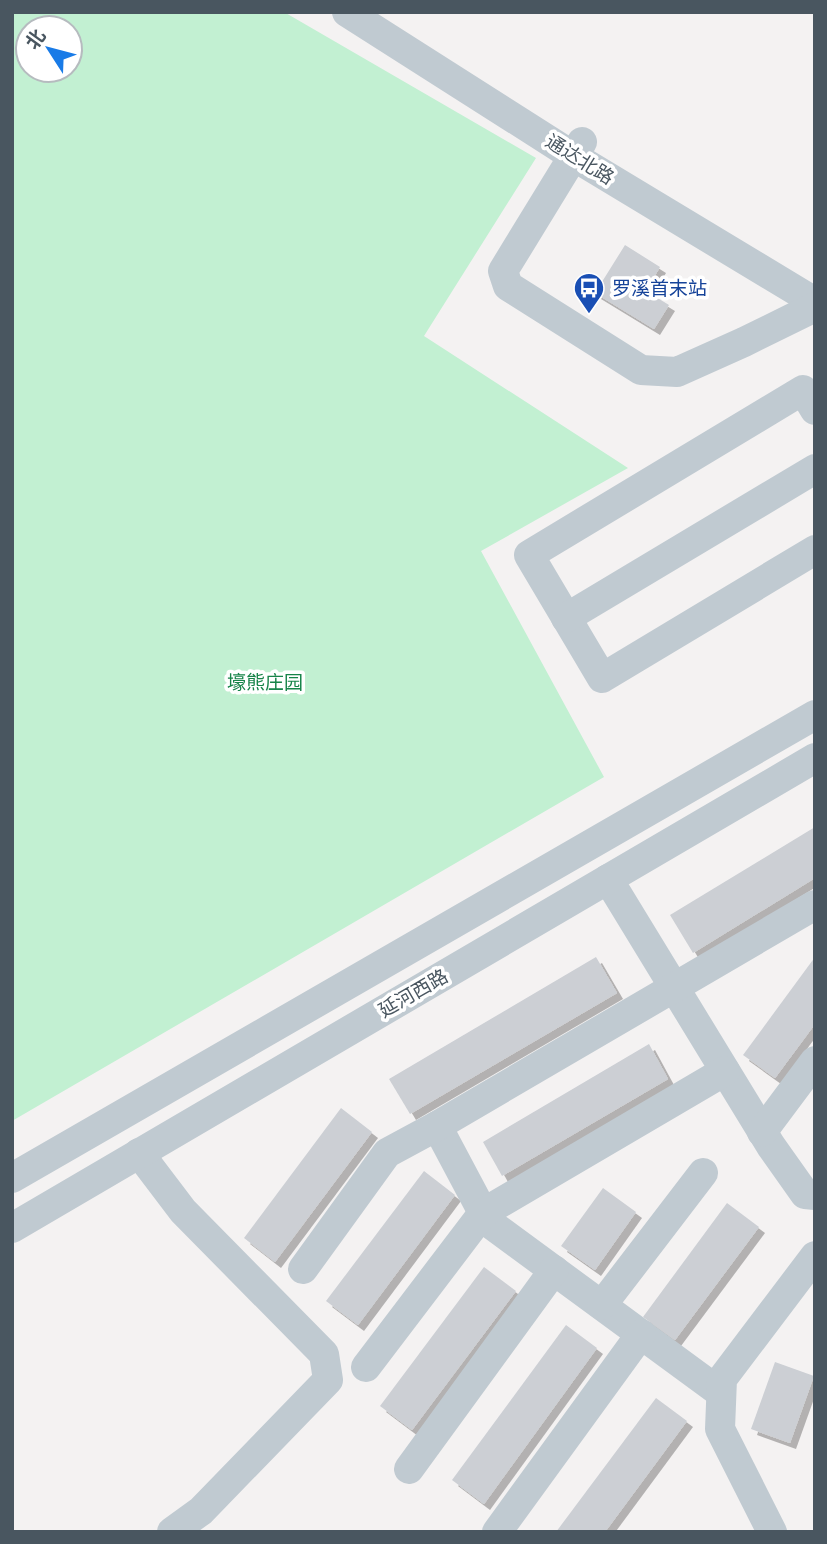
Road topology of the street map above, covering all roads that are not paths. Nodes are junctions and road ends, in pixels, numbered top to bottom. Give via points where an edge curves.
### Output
1 (347, 12) edge
2 (377, 12) edge
3 (578, 149) junction
4 (815, 281) edge
5 (815, 304) edge
6 (815, 410) edge
7 (815, 468) edge
8 (812, 558) edge
9 (566, 618) junction
10 (815, 715) edge
11 (815, 758) edge
12 (608, 879) junction
13 (815, 905) edge
14 (674, 988) junction
15 (815, 1061) edge
16 (725, 1071) junction
17 (437, 1126) junction
18 (762, 1132) junction
19 (139, 1153) junction
20 (703, 1173) dead end
21 (12, 1178) edge
22 (815, 1195) edge
23 (483, 1213) junction
24 (12, 1228) edge
25 (815, 1256) edge
26 (303, 1269) dead end
27 (554, 1270) junction
28 (601, 1305) junction
29 (641, 1334) junction
30 (366, 1367) dead end
31 (721, 1393) junction
32 (410, 1469) dead end
33 (172, 1532) edge
34 (497, 1532) edge
35 (772, 1532) edge

1 - 3 street, 通达北路
2 - 3 street, 通达北路
3 - 4 street, 通达北路
3 - 5 street, 通达北路
3 - 5 street via 503,271 508,286 641,370 677,372
6 - 9 street via 803,390 529,555
7 - 9 street
8 - 9 street via 602,678
10 - 21 street, 延河西路
11 - 12 street, 延河西路
12 - 14 street
12 - 19 street, 延河西路
13 - 14 street
14 - 16 street
14 - 17 street
15 - 18 street
16 - 18 street
16 - 23 street
17 - 23 street
17 - 26 street via 387,1153
18 - 22 street via 805,1194
19 - 24 street, 延河西路
19 - 33 street via 183,1210 324,1354 328,1380 201,1511
20 - 28 street
23 - 27 street via 488,1222
23 - 30 street
25 - 31 street via 722,1379
27 - 28 street
27 - 32 street
28 - 29 street
29 - 31 street
29 - 34 street
31 - 35 street via 720,1429

